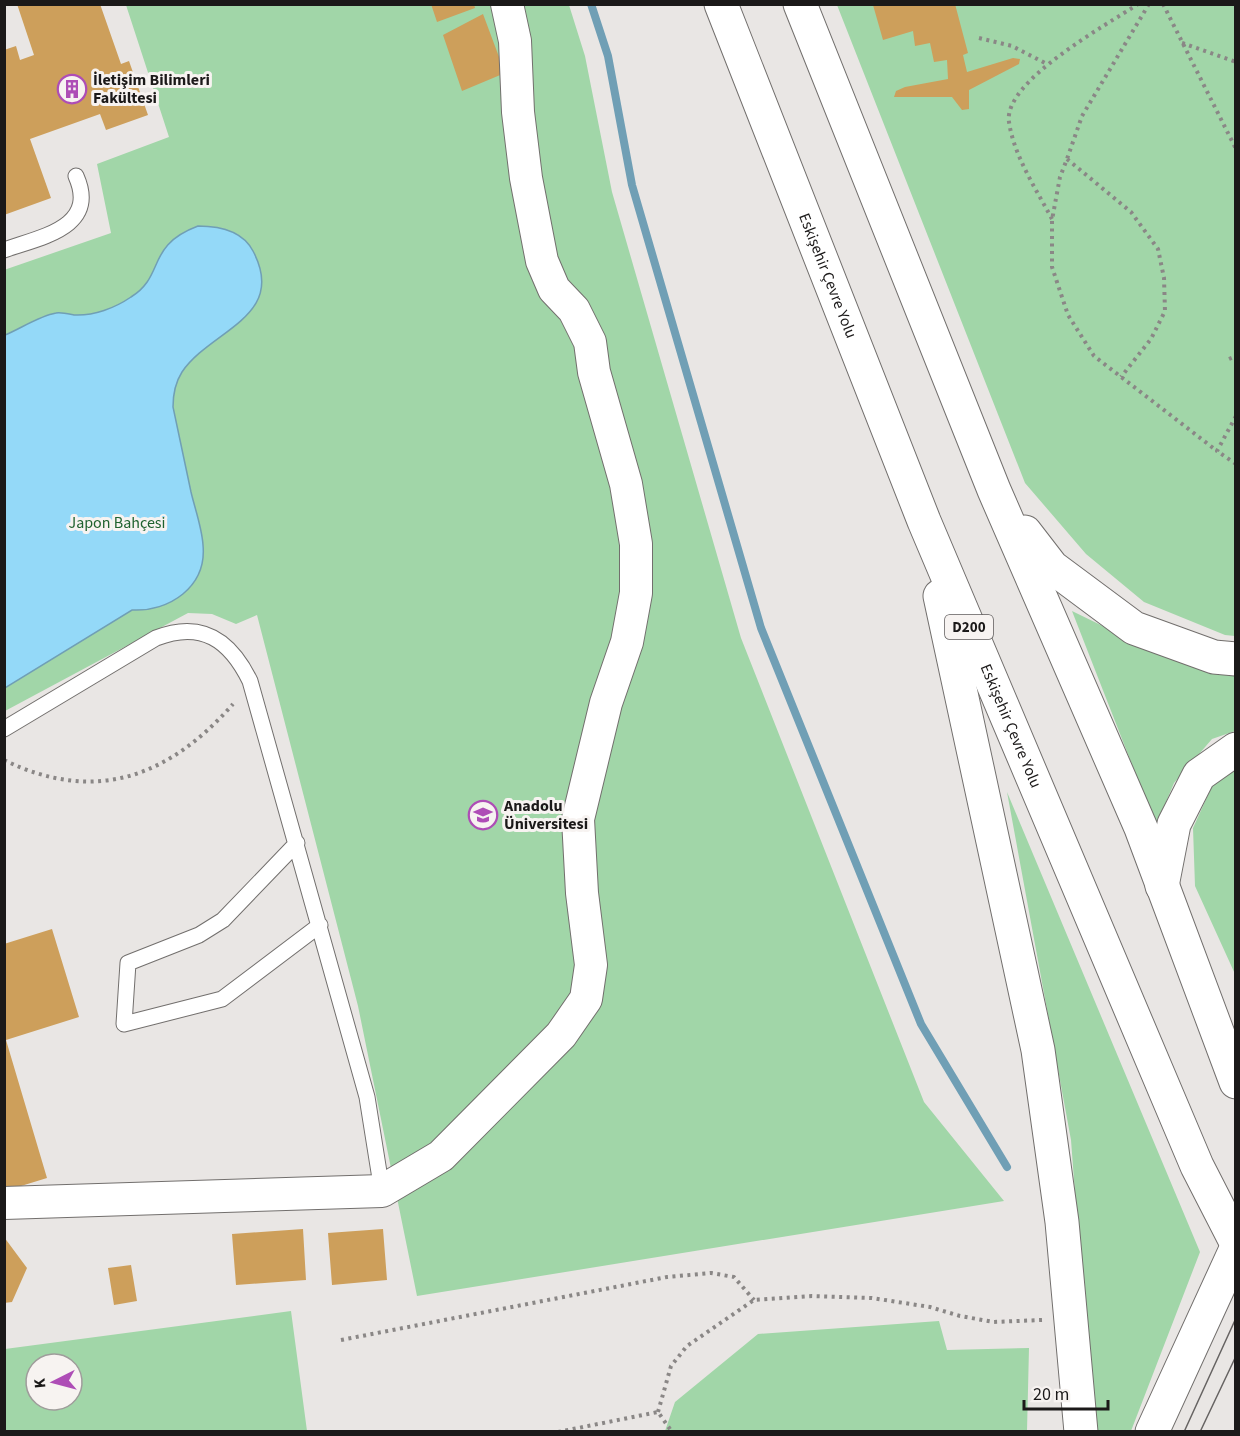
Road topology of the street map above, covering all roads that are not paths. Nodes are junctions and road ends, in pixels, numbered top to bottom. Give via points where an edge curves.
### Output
1 (507, 4) edge
2 (719, 4) edge
3 (800, 4) edge
4 (76, 177) dead end
5 (4, 250) edge
6 (994, 490) junction
7 (924, 521) junction
8 (1236, 659) edge
9 (4, 729) edge
10 (1236, 749) edge
11 (297, 843) junction
12 (1162, 886) junction
13 (320, 925) junction
14 (1236, 1082) edge
15 (382, 1191) junction
16 (4, 1203) edge
17 (1236, 1242) edge
18 (1236, 1249) edge
19 (1158, 1419) edge
20 (1081, 1431) edge

1 - 15 street via 515,40 526,178 542,261 554,290 574,309 590,342 594,372 626,484 636,544 636,594 627,642 606,703 579,819 582,893 591,965 586,999 561,1035 441,1156
2 - 7 main road, Eskişehir Çevre Yolu / D200
3 - 6 main road
4 - 5 lane via 82,197 68,225
6 - 8 main road via 1052,567 1134,628 1214,657
6 - 12 main road via 1141,828
7 - 17 main road, Eskişehir Çevre Yolu / D200 via 1197,1166
7 - 20 main road via 1038,1050 1072,1318
9 - 11 lane via 170,633 192,632 213,637 235,655 250,681
10 - 12 main road via 1199,775 1174,824
11 - 13 lane
11 - 13 lane via 223,921 199,935 128,963 124,1024 222,999
12 - 14 main road
13 - 15 lane via 367,1097
15 - 16 street
18 - 19 main road

